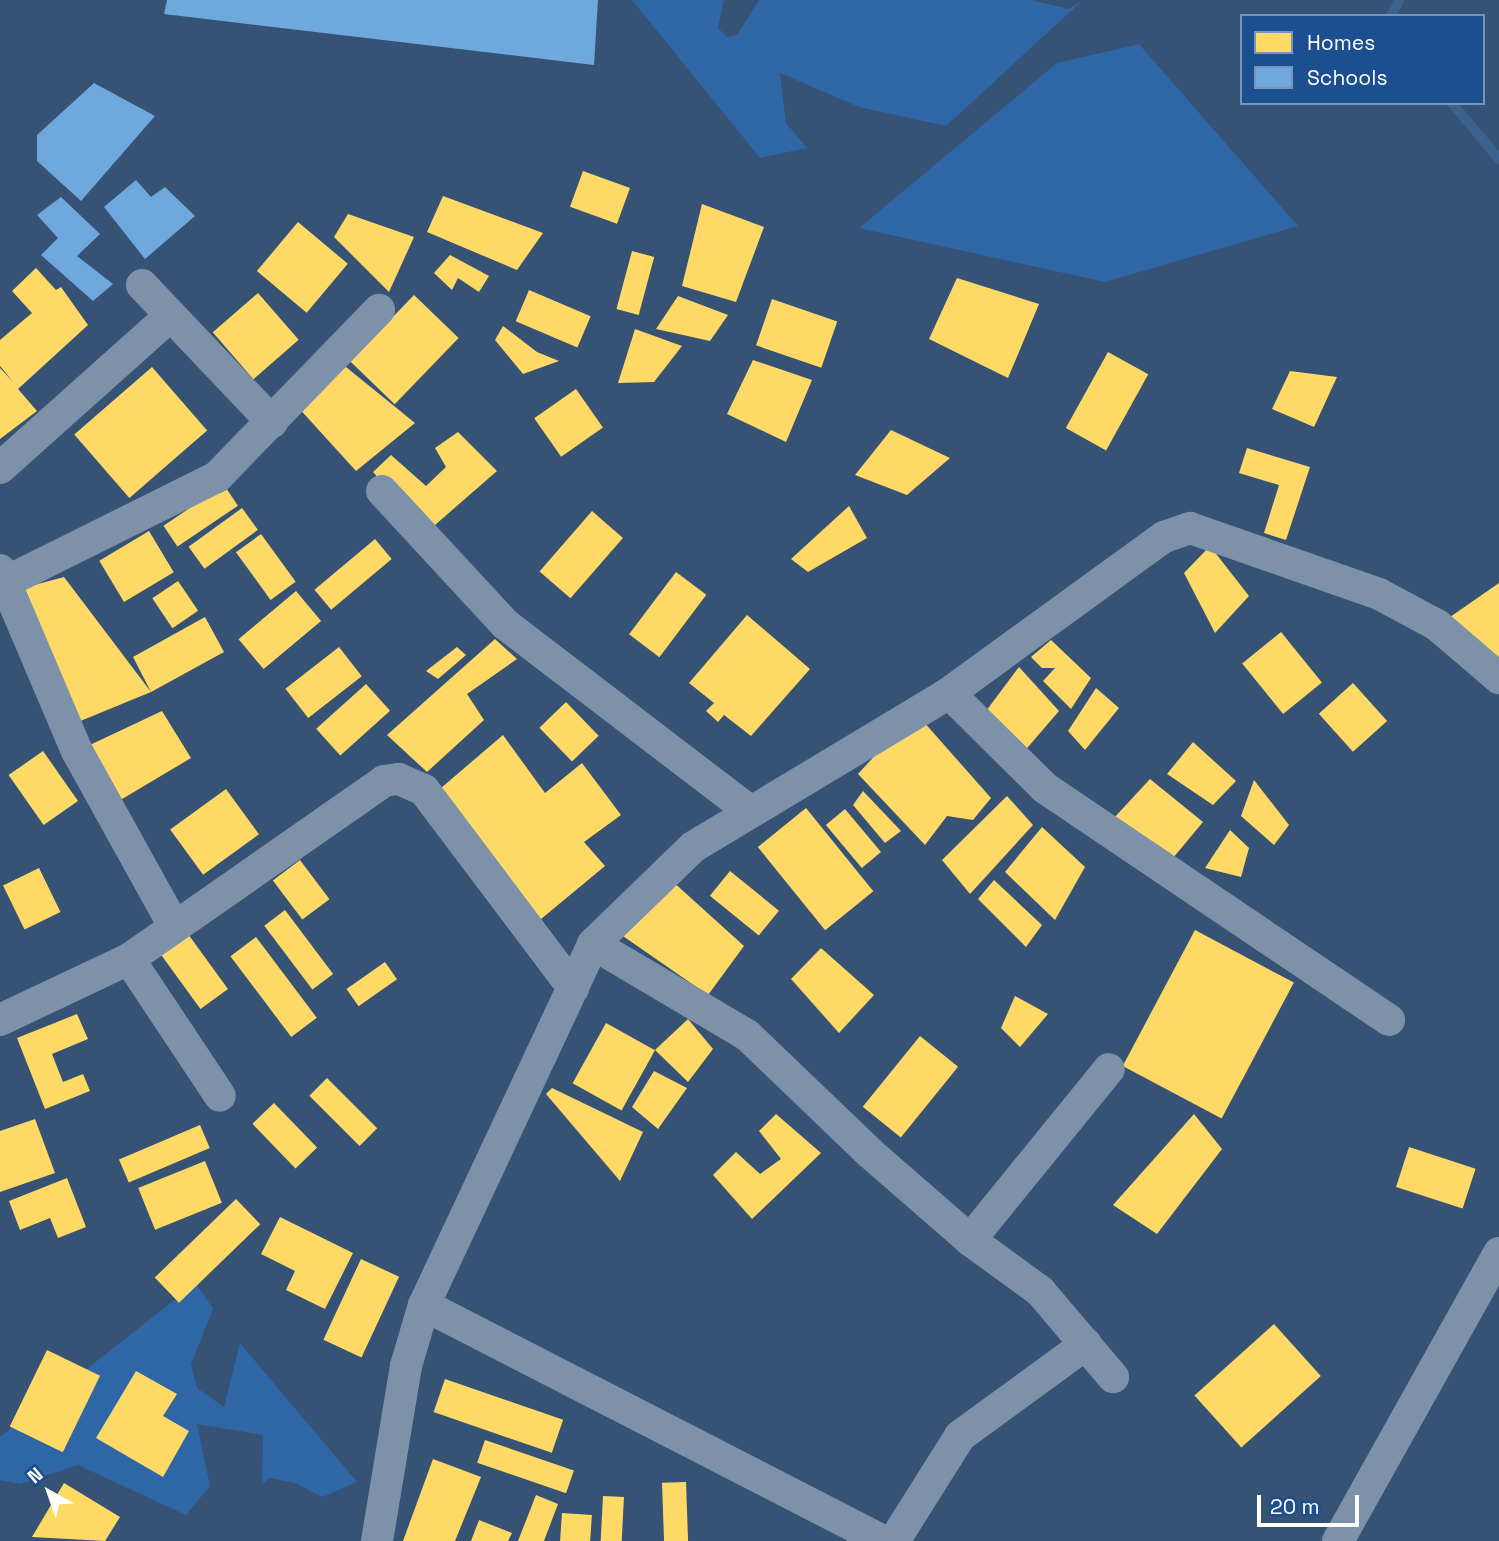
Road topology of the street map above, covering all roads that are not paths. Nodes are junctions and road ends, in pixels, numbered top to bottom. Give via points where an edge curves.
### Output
1 (142, 285) dead end
2 (379, 310) dead end
3 (171, 315) junction
4 (272, 422) junction
5 (0, 468) edge
6 (382, 491) dead end
7 (2, 578) edge
8 (1499, 678) edge
9 (948, 692) junction
10 (750, 811) junction
11 (174, 926) junction
12 (593, 944) junction
13 (130, 958) junction
14 (573, 988) junction
15 (0, 1020) edge
16 (1389, 1020) dead end
17 (1109, 1069) dead end
18 (220, 1096) dead end
19 (970, 1240) junction
20 (1499, 1253) edge
21 (424, 1305) junction
22 (1086, 1344) junction
23 (1113, 1377) dead end
24 (377, 1541) edge
25 (883, 1541) edge
26 (894, 1541) edge
27 (1338, 1541) edge

1 - 3 street
2 - 4 street
3 - 4 street
3 - 5 street
4 - 7 street via 200,489
6 - 10 street via 505,624
7 - 11 street via 77,751
8 - 9 street via 1437,625 1380,594 1190,528 1164,537
9 - 10 street
9 - 16 street via 1045,788
10 - 12 street via 676,860
11 - 13 street
11 - 14 street via 384,781 399,779 424,790
12 - 14 street
12 - 19 street via 733,1023
13 - 15 street
13 - 18 street
14 - 21 street
17 - 19 street
19 - 22 street via 1040,1291
20 - 27 street
21 - 24 street via 406,1366
21 - 25 street
22 - 23 street
22 - 26 street via 960,1436

